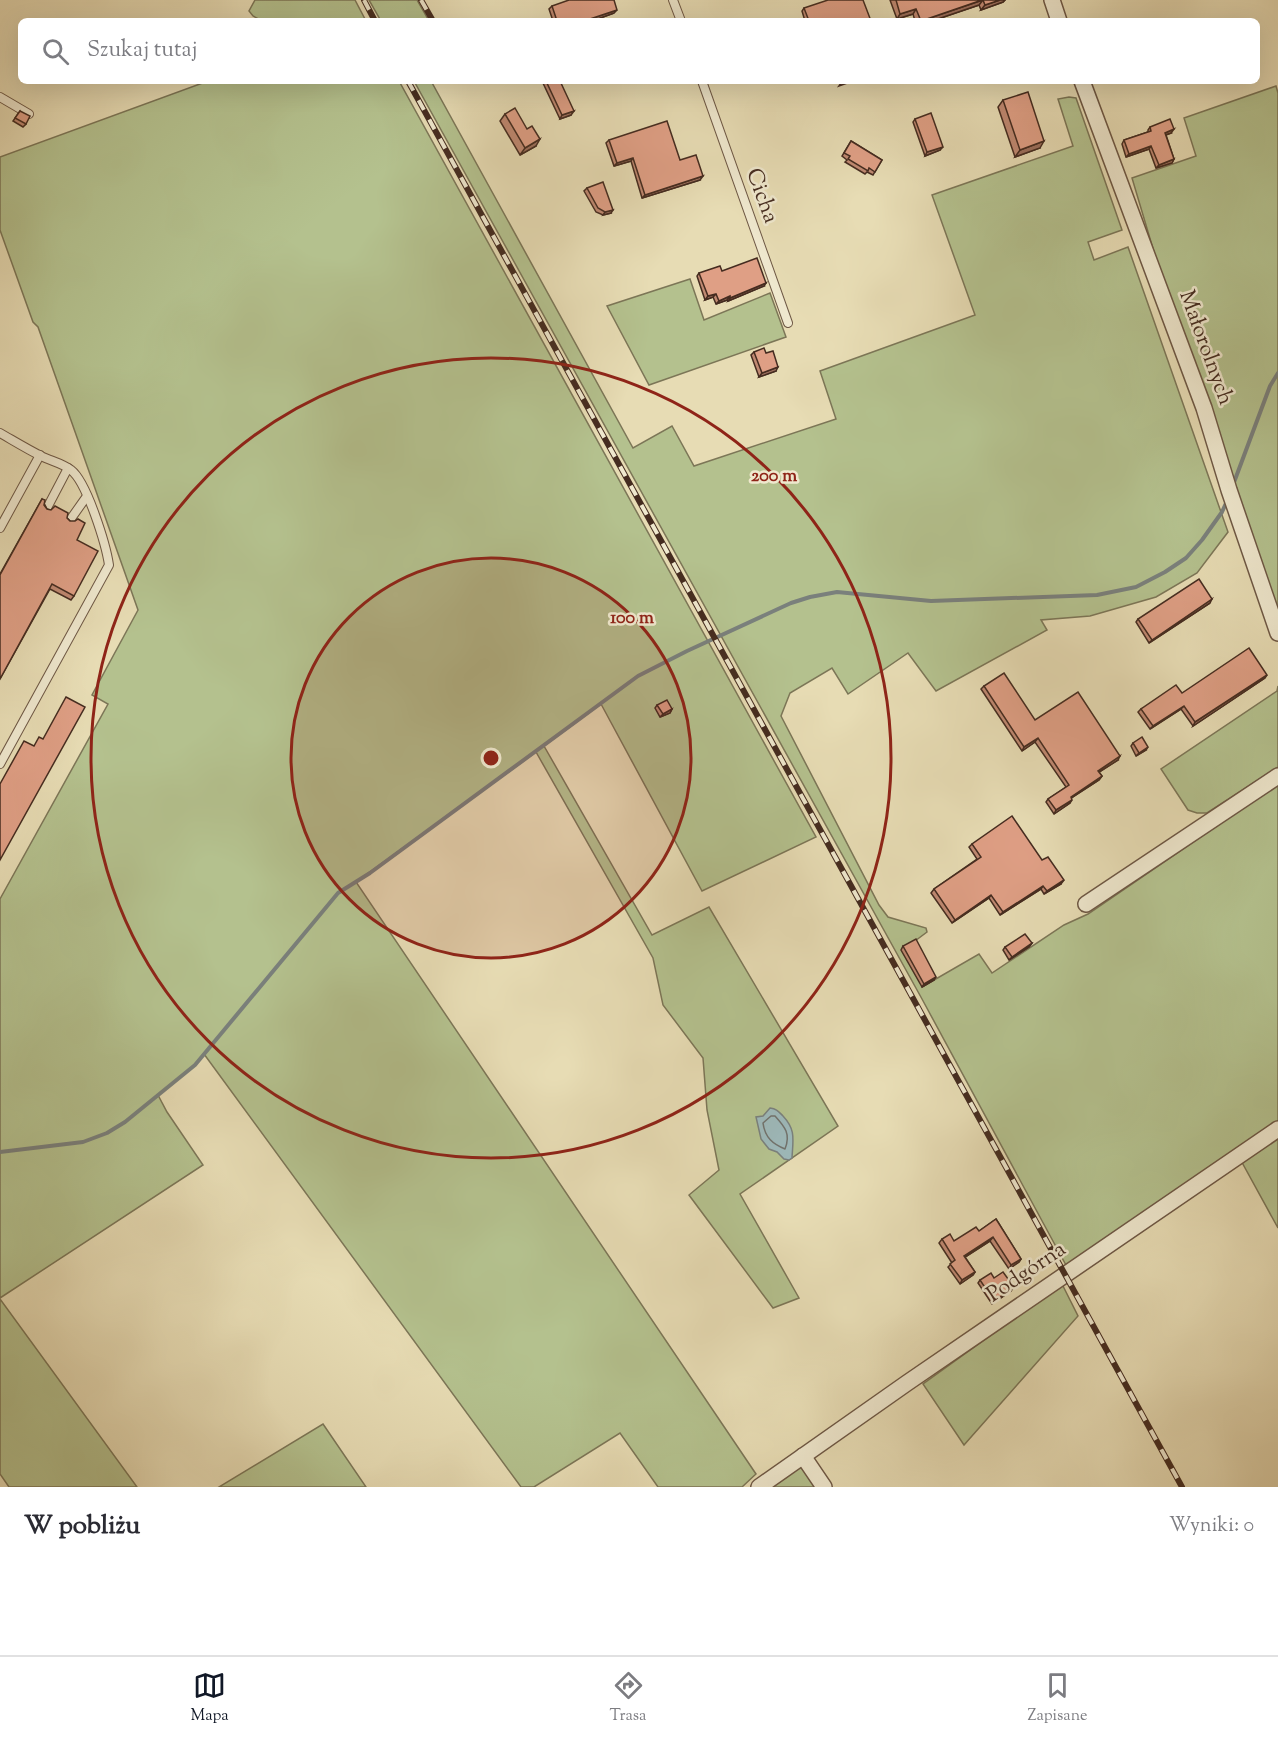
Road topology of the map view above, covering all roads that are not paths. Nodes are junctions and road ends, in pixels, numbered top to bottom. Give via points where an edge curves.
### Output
1 (673, 0) edge
2 (1052, 0) edge
3 (680, 18) edge
4 (1058, 18) edge
5 (703, 84) edge
6 (1083, 84) edge
7 (0, 97) edge
8 (30, 114) edge
9 (788, 323) dead end
10 (0, 433) edge
11 (40, 455) junction
12 (68, 468) junction
13 (87, 495) junction
14 (47, 508) edge
15 (70, 520) edge
16 (0, 528) edge
17 (1278, 633) edge
18 (0, 764) edge
19 (1278, 776) edge
20 (1086, 904) dead end
21 (1278, 1130) edge
22 (803, 1456) junction
23 (759, 1487) edge
24 (824, 1487) edge

1 - 3 lane
2 - 4 street
5 - 9 lane, Cicha
6 - 17 street, Małorolnych via 1204,408
7 - 8 lane
10 - 11 lane
11 - 12 lane
11 - 16 lane
12 - 13 lane
12 - 14 lane
13 - 15 lane
13 - 18 lane via 109,566
19 - 20 street
21 - 22 street, Podgórna
22 - 23 street, Podgórna
22 - 24 street

